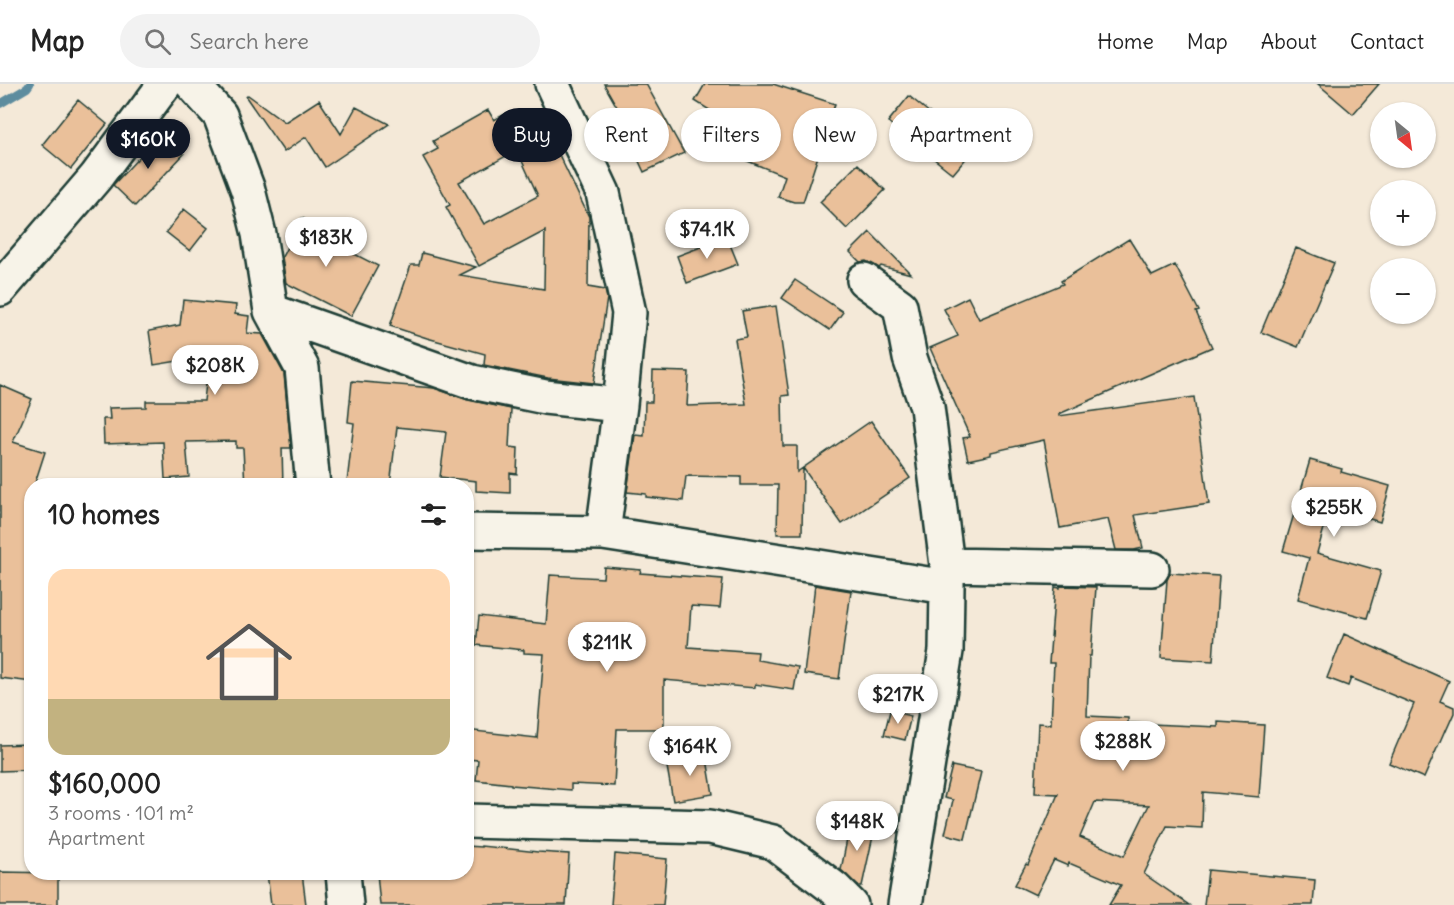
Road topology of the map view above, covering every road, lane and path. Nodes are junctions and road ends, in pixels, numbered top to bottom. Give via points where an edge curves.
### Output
1 (165, 84) edge
2 (192, 84) edge
3 (554, 85) edge
4 (864, 280) dead end
5 (0, 289) edge
6 (272, 311) junction
7 (620, 405) junction
8 (312, 478) edge
9 (474, 531) edge
10 (603, 533) junction
11 (1152, 569) dead end
12 (947, 576) junction
13 (474, 820) edge
14 (344, 880) edge
15 (346, 905) edge
16 (851, 905) edge
17 (904, 905) edge

1 - 5 street via 96,177
2 - 6 street via 220,115 248,190
3 - 7 street via 603,193 626,302
4 - 12 street via 900,306 910,358 927,407
6 - 7 street via 472,382 545,398
6 - 8 street via 302,368
7 - 10 street
9 - 10 street
10 - 12 street
11 - 12 street
12 - 17 street via 946,651
13 - 16 street via 710,827 772,842
14 - 15 street

